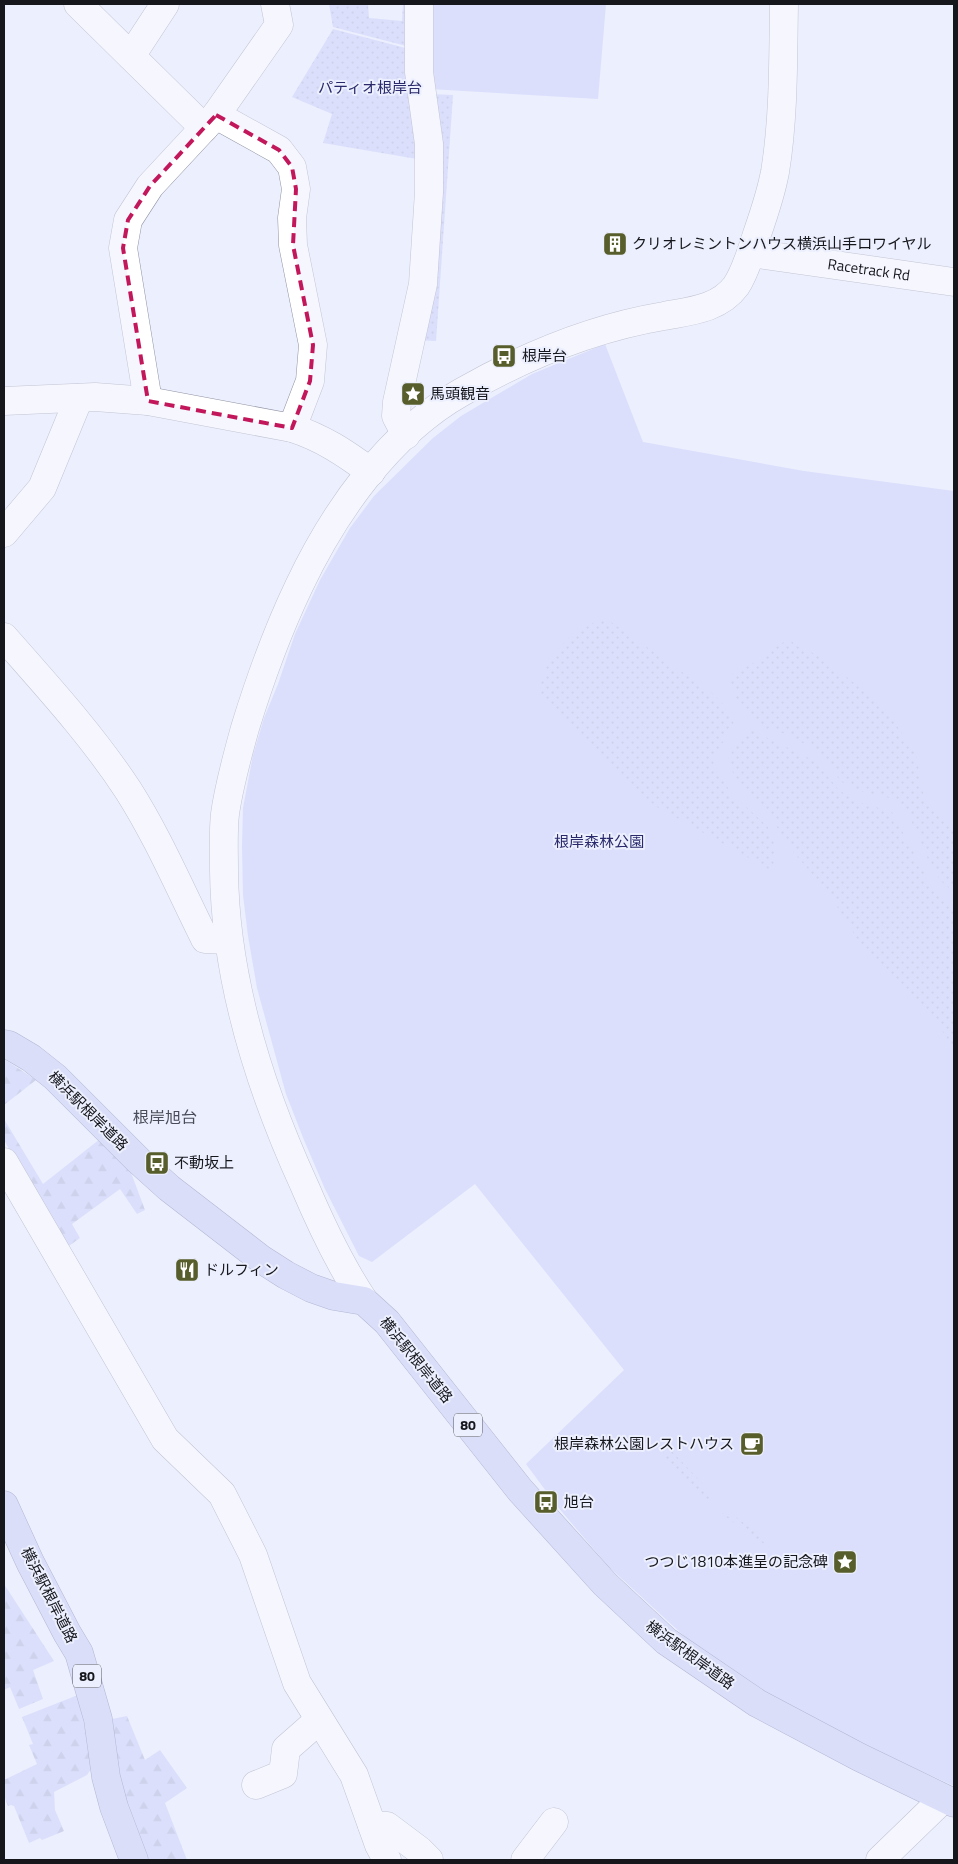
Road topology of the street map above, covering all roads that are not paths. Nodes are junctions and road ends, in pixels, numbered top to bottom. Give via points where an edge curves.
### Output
1 (78, 4) edge
2 (165, 4) edge
3 (419, 4) edge
4 (784, 4) edge
5 (274, 5) edge
6 (131, 56) junction
7 (210, 121) junction
8 (751, 253) junction
9 (954, 282) edge
10 (79, 398) junction
11 (4, 401) edge
12 (148, 401) junction
13 (292, 428) junction
14 (406, 434) junction
15 (370, 472) junction
16 (4, 533) edge
17 (4, 637) edge
18 (228, 940) junction
19 (4, 1044) edge
20 (4, 1162) edge
21 (364, 1301) junction
22 (4, 1505) edge
23 (320, 1720) junction
24 (256, 1785) dead end
25 (948, 1801) edge
26 (554, 1822) dead end
27 (372, 1825) junction
28 (134, 1860) edge
29 (387, 1860) edge
30 (429, 1860) edge
31 (525, 1860) edge
32 (880, 1860) edge

1 - 6 street
2 - 6 street
3 - 14 street via 418,72 429,144 429,192 423,284 397,402 396,416
4 - 8 street via 779,138 774,175
5 - 7 street via 279,25
6 - 7 street
7 - 12 street via 150,186 128,220 123,248
7 - 13 street via 279,150 292,167 296,189 293,245 313,345 310,381
8 - 9 street, Racetrack Rd
8 - 14 street via 736,286 714,305 608,327 562,343 458,394
10 - 11 street
10 - 12 street
10 - 16 street via 42,488
12 - 13 street
13 - 15 street via 342,451
14 - 15 street
15 - 18 street via 347,501 314,554 282,622 257,688 232,773 224,818 224,907
17 - 18 street via 99,750 128,790 205,938
18 - 21 street via 243,1008 281,1135 327,1237
19 - 21 main road, 横浜駅根岸道路 via 31,1058 56,1077 169,1188 261,1258 311,1288
20 - 23 street via 165,1440 222,1494 253,1555 297,1683
21 - 25 main road, 横浜駅根岸道路 / 80 via 387,1322 520,1490 646,1624 757,1703
22 - 28 main road, 横浜駅根岸道路 / 80 via 79,1653 98,1719 114,1808
23 - 24 street via 286,1749 283,1774
23 - 27 street via 354,1775
25 - 32 street
26 - 31 street
27 - 29 street
27 - 30 street via 387,1826

